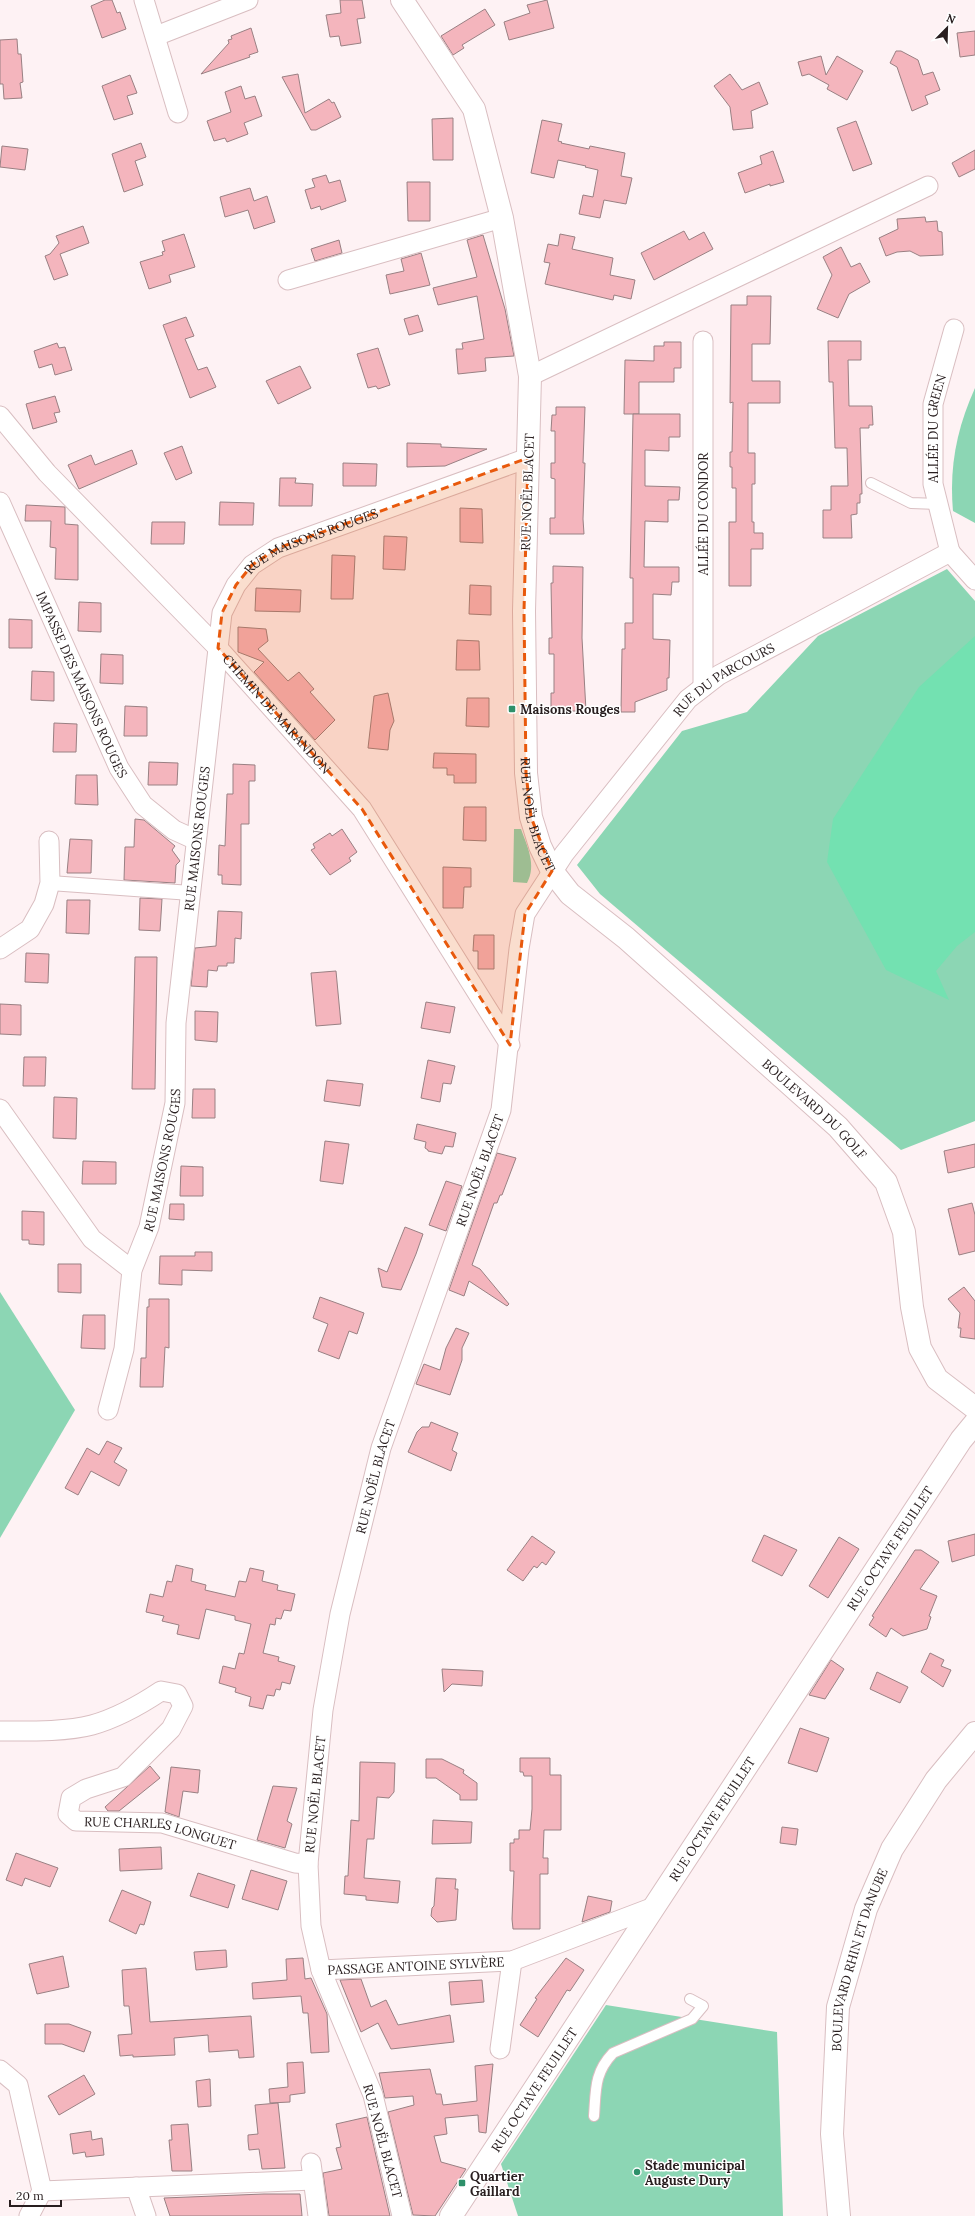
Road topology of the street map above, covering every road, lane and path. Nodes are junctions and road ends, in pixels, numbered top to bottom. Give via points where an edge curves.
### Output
1 (144, 0) edge
2 (248, 0) edge
3 (402, 0) edge
4 (156, 36) junction
5 (178, 113) dead end
6 (928, 186) dead end
7 (502, 218) junction
8 (288, 280) dead end
9 (954, 329) dead end
10 (703, 341) dead end
11 (530, 376) junction
12 (0, 416) edge
13 (528, 458) junction
14 (871, 483) dead end
15 (0, 502) edge
16 (938, 504) junction
17 (950, 552) junction
18 (975, 580) edge
19 (218, 648) junction
20 (703, 688) junction
21 (196, 840) junction
22 (49, 841) dead end
23 (552, 871) junction
24 (50, 882) junction
25 (190, 893) junction
26 (0, 949) edge
27 (510, 1045) junction
28 (0, 1109) edge
29 (132, 1270) junction
30 (975, 1408) edge
31 (108, 1410) dead end
32 (975, 1423) edge
33 (0, 1731) edge
34 (975, 1733) edge
35 (308, 1864) junction
36 (654, 1908) junction
37 (512, 1962) junction
38 (321, 1970) junction
39 (690, 1999) dead end
40 (500, 2049) dead end
41 (0, 2070) edge
42 (594, 2116) dead end
43 (136, 2187) junction
44 (42, 2191) junction
45 (29, 2216) edge
46 (146, 2216) edge
47 (318, 2216) edge
48 (402, 2216) edge
49 (451, 2216) edge
50 (839, 2216) edge

1 - 4 street
2 - 4 street
3 - 7 street, RUE NOËL BLACET via 474,109
4 - 5 street
6 - 11 street
7 - 8 street
7 - 11 street, RUE NOËL BLACET
9 - 16 street, ALLÉE DU GREEN via 933,404 933,484
10 - 20 street, ALLÉE DU CONDOR
11 - 13 street, RUE NOËL BLACET
12 - 19 street, CHEMIN DE MARANDON via 47,473
13 - 19 street, RUE MAISONS ROUGES via 278,548 252,565 236,585 222,614
13 - 23 street, RUE NOËL BLACET via 524,611 526,773 531,817 540,846
14 - 16 lane via 911,503
15 - 21 street, IMPASSE DES MAISONS ROUGES via 118,768 143,805 174,830
16 - 17 street, ALLÉE DU GREEN
17 - 18 street
17 - 20 street, RUE DU PARCOURS via 719,675
19 - 21 street, RUE MAISONS ROUGES
19 - 27 street, CHEMIN DE MARANDON via 362,809
20 - 23 street, RUE DU PARCOURS via 688,699
21 - 25 street, RUE MAISONS ROUGES
22 - 24 street
23 - 27 street, RUE NOËL BLACET via 525,914
23 - 30 street, BOULEVARD DU GOLF via 570,894 626,938 838,1127 886,1182 904,1232 912,1307 920,1348 937,1379
24 - 25 street
24 - 26 street via 44,904 30,929
25 - 29 street, RUE MAISONS ROUGES via 176,1023 175,1103 149,1227
27 - 35 street, RUE NOËL BLACET via 501,1110 381,1448 341,1606 323,1710
28 - 29 street via 92,1238
29 - 31 street, RUE MAISONS ROUGES via 124,1349
32 - 36 street, RUE OCTAVE FEUILLET via 961,1440
33 - 35 street, RUE CHARLES LONGUET via 40,1731 92,1725 137,1707 161,1691 178,1694 183,1706 171,1729 124,1778 86,1789 71,1798 68,1814 76,1821 162,1823 295,1863
34 - 50 street, BOULEVARD RHIN ET DANUBE via 936,1780 892,1849 863,1917 838,2008 832,2134
35 - 38 street, RUE NOËL BLACET via 311,1926
36 - 37 street, PASSAGE ANTOINE SYLVÈRE
36 - 49 street, RUE OCTAVE FEUILLET
37 - 38 street, PASSAGE ANTOINE SYLVÈRE
37 - 40 street, PASSAGE ANTOINE SYLVÈRE
38 - 48 street, RUE NOËL BLACET via 373,2096
39 - 42 lane via 703,2006 692,2019 613,2053 604,2063 596,2080
41 - 44 street via 18,2085
43 - 44 street
43 - 46 street
43 - 47 street via 312,2171
44 - 45 street

